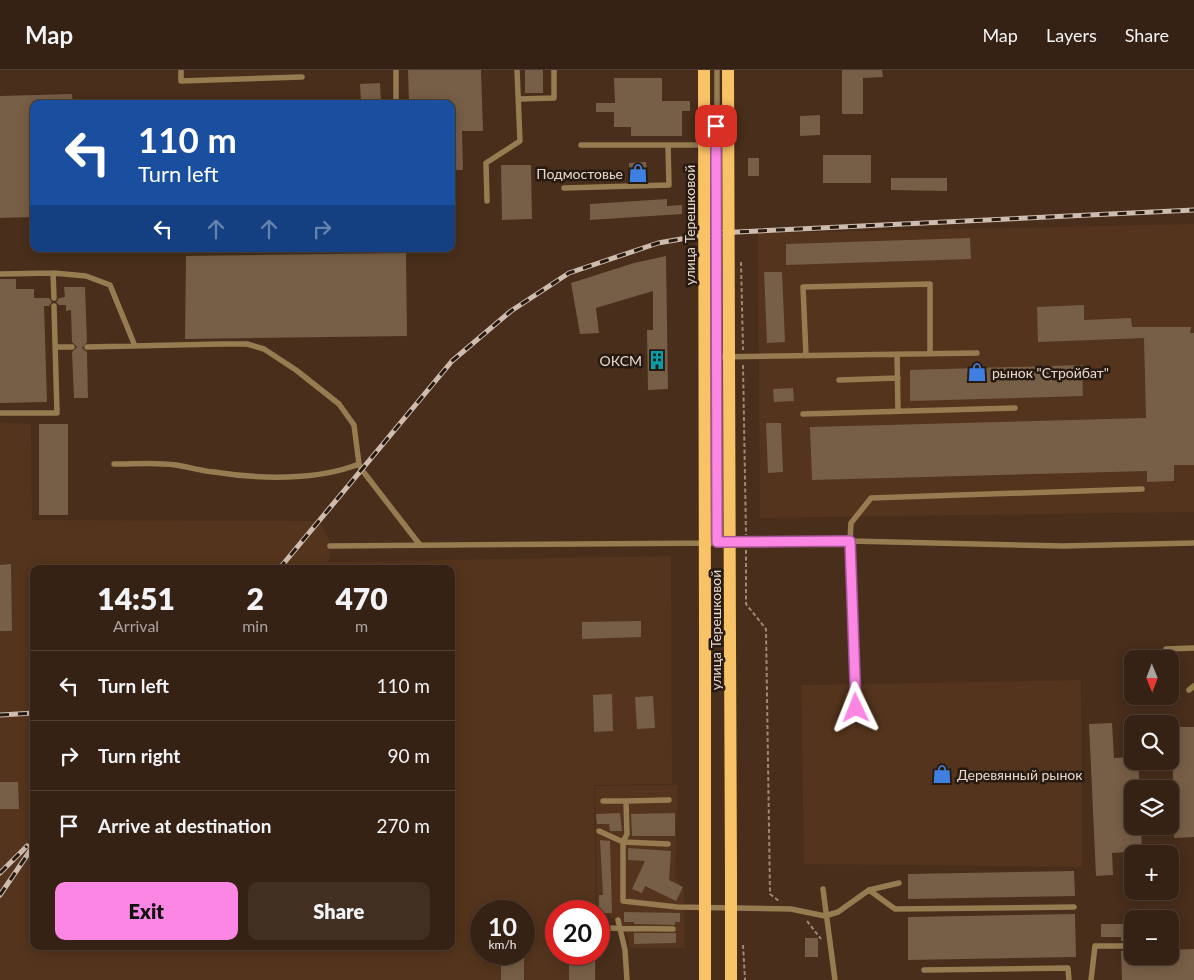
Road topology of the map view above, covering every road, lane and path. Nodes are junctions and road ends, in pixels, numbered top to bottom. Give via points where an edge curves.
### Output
1 (181, 70) edge
2 (396, 70) edge
3 (517, 70) edge
4 (554, 70) edge
5 (704, 70) edge
6 (716, 70) edge
7 (728, 70) edge
8 (302, 77) dead end
9 (519, 99) junction
10 (396, 100) edge
11 (582, 145) dead end
12 (668, 145) junction
13 (716, 145) junction
14 (564, 188) dead end
15 (487, 201) dead end
16 (741, 261) dead end
17 (53, 273) junction
18 (0, 274) edge
19 (54, 298) dead end
20 (54, 306) dead end
21 (135, 346) junction
22 (72, 347) dead end
23 (87, 347) dead end
24 (55, 348) junction
25 (977, 353) dead end
26 (897, 354) junction
27 (930, 354) junction
28 (806, 356) junction
29 (716, 357) junction
30 (743, 357) junction
31 (898, 378) junction
32 (839, 380) dead end
33 (1015, 408) dead end
34 (898, 411) junction
35 (0, 413) edge
36 (803, 414) dead end
37 (114, 464) dead end
38 (359, 464) junction
39 (1142, 489) dead end
40 (850, 541) junction
41 (717, 542) junction
42 (746, 542) junction
43 (1194, 543) edge
44 (420, 545) junction
45 (330, 546) dead end
46 (1194, 648) edge
47 (1166, 649) dead end
48 (856, 708) dead end
49 (669, 800) dead end
50 (603, 801) dead end
51 (626, 801) junction
52 (600, 831) dead end
53 (623, 842) junction
54 (668, 844) dead end
55 (899, 882) dead end
56 (822, 889) dead end
57 (869, 890) junction
58 (1074, 906) dead end
59 (791, 909) junction
60 (825, 916) junction
61 (618, 920) dead end
62 (673, 928) dead end
63 (610, 929) edge
64 (621, 930) junction
65 (737, 943) junction
66 (1124, 946) edge
67 (830, 950) junction
68 (924, 970) dead end
69 (627, 980) edge
70 (705, 980) edge
71 (731, 980) edge
72 (745, 980) edge
73 (835, 980) edge
74 (1068, 980) edge
75 (1091, 980) edge

1 - 8 lane via 181,81
2 - 10 lane
3 - 9 lane
4 - 9 lane via 554,98
5 - 70 main road, улица Терешковой, bridge
6 - 13 lane
7 - 65 main road, улица Терешковой, bridge via 731,877
9 - 15 lane via 520,141 486,163
11 - 12 lane
12 - 13 lane
12 - 14 lane via 669,185
13 - 29 lane
16 - 30 path
17 - 18 lane
17 - 19 lane
17 - 21 lane via 86,276 110,286
20 - 24 lane
21 - 23 lane
21 - 38 lane via 246,344 264,349 339,404 354,425
22 - 24 lane
24 - 35 lane via 57,413
25 - 27 lane
26 - 27 lane
26 - 28 lane
26 - 31 lane
27 - 28 lane via 930,284 804,287
28 - 30 lane
29 - 30 lane
29 - 41 lane
30 - 42 path
31 - 32 lane
31 - 34 lane
33 - 34 lane
34 - 36 lane
37 - 38 lane via 175,465 258,476 307,475 348,469
38 - 44 lane
39 - 40 lane via 871,498 851,523
40 - 42 lane
40 - 43 lane via 1063,546
40 - 48 lane
41 - 42 lane
41 - 44 lane
42 - 59 path via 746,604 766,629 770,894
44 - 45 lane
46 - 47 lane
49 - 51 lane
50 - 51 lane
51 - 53 lane via 627,834
52 - 53 lane
53 - 54 lane
53 - 59 lane via 623,901 677,907
55 - 57 lane
56 - 60 lane
57 - 58 lane via 895,909
57 - 60 lane via 838,912
59 - 60 lane
59 - 67 path via 812,925
60 - 67 lane
61 - 64 lane
62 - 64 lane
63 - 64 lane
64 - 69 lane
65 - 71 main road, улица Терешковой
65 - 72 path
66 - 75 lane via 1095,946
67 - 73 lane
68 - 74 lane via 1068,968

